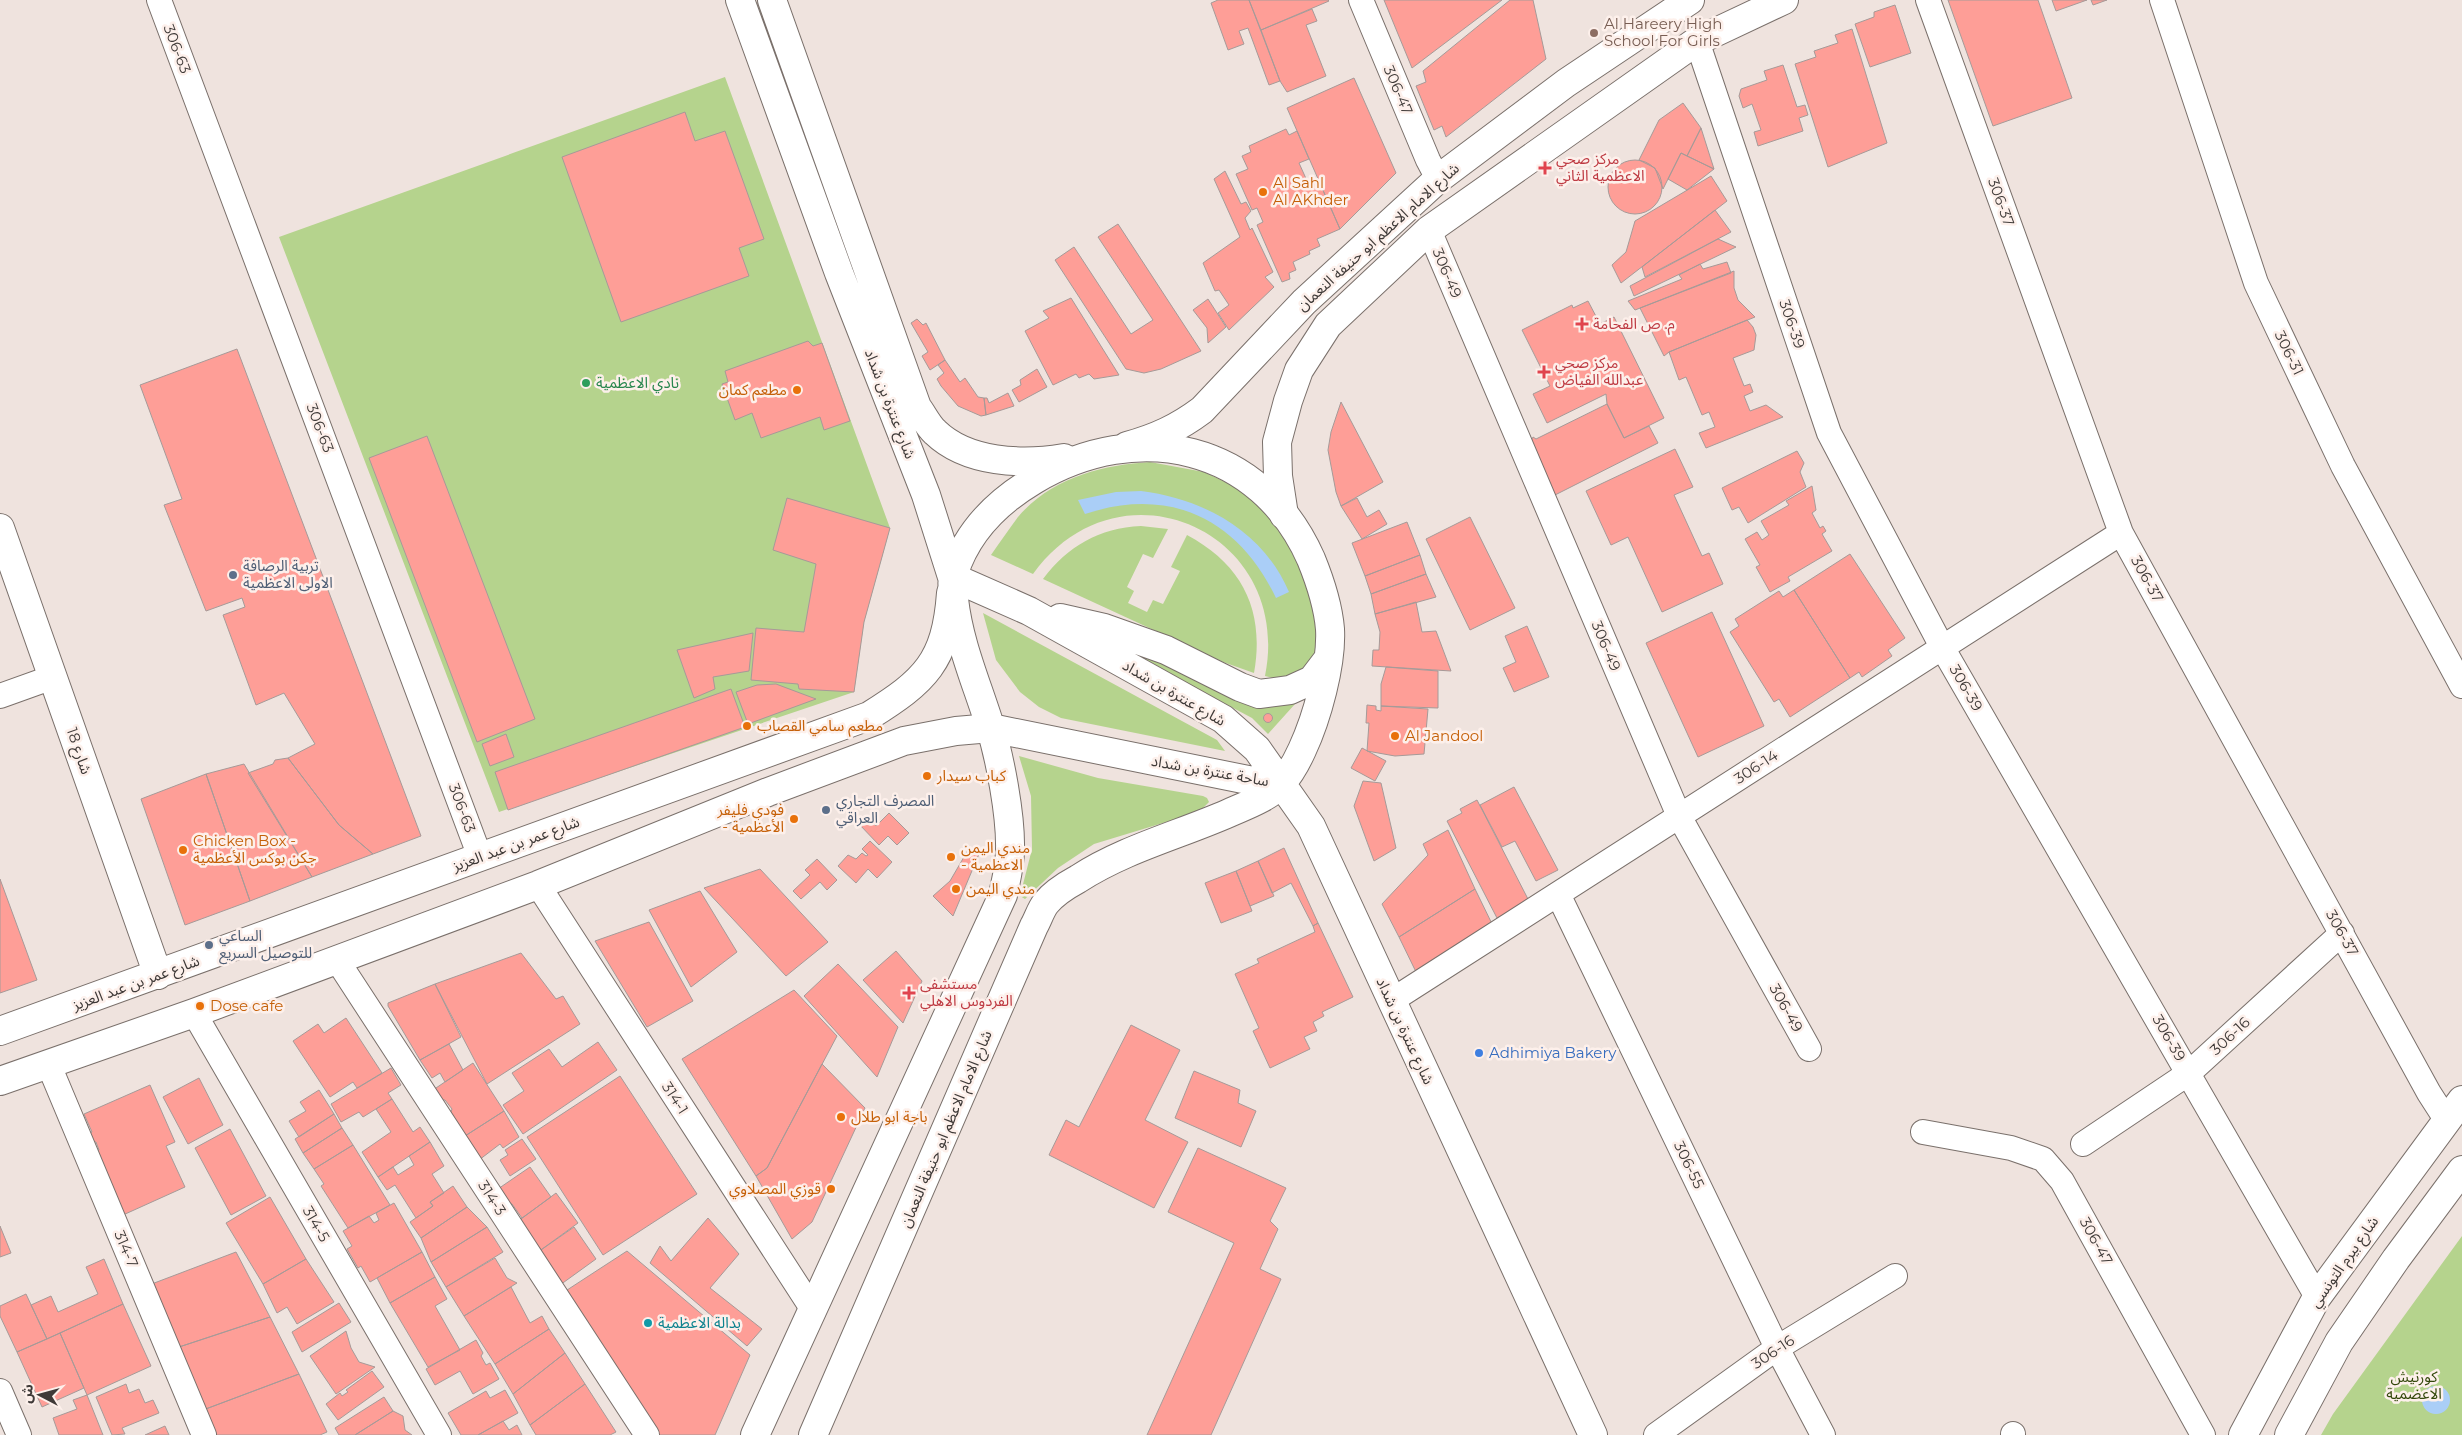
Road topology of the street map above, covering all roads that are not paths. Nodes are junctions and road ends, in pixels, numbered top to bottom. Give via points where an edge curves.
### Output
1 (159, 0) edge
2 (740, 0) edge
3 (772, 0) edge
4 (1361, 0) edge
5 (1690, 0) edge
6 (1784, 0) edge
7 (1928, 0) edge
8 (2162, 0) edge
9 (1697, 41) junction
10 (1438, 179) junction
11 (1429, 230) junction
12 (1125, 447) junction
13 (1085, 455) junction
14 (1284, 514) junction
15 (0, 528) edge
16 (2121, 533) junction
17 (952, 577) junction
18 (1029, 611) junction
19 (1942, 647) junction
20 (1329, 657) junction
21 (53, 677) junction
22 (2462, 686) edge
23 (0, 696) edge
24 (991, 728) junction
25 (1281, 783) junction
26 (1679, 816) junction
27 (480, 857) junction
28 (538, 886) junction
29 (1558, 894) junction
30 (2342, 933) junction
31 (337, 960) junction
32 (158, 975) junction
33 (1391, 1001) junction
34 (194, 1013) junction
35 (0, 1031) edge
36 (1809, 1049) dead end
37 (48, 1063) junction
38 (2190, 1073) junction
39 (0, 1081) edge
40 (2454, 1110) edge
41 (1923, 1132) dead end
42 (2083, 1144) dead end
43 (2462, 1170) edge
44 (1895, 1276) dead end
45 (2317, 1297) junction
46 (813, 1310) junction
47 (1777, 1348) junction
48 (0, 1391) edge
49 (19, 1435) edge
50 (204, 1435) edge
51 (439, 1435) edge
52 (647, 1435) edge
53 (755, 1435) edge
54 (813, 1435) edge
55 (1593, 1435) edge
56 (1656, 1435) edge
57 (1823, 1435) edge
58 (2203, 1435) edge
59 (2243, 1435) edge
60 (2289, 1435) edge

1 - 27 street, 306-63
2 - 17 main road, شارع عنترة بن شداد via 839,273 926,495
3 - 13 main road, شارع عنترة بن شداد via 917,406 934,431 951,445 1000,460 1046,461
4 - 10 street, 306-47
5 - 10 main road, شارع الامام الاعظم ابو حنيفة النعمان via 1566,83
6 - 9 main road, شارع الامام الاعظم ابو حنيفة النعمان
7 - 16 street, 306-37
8 - 22 street, 306-31 via 2256,283 2343,466
9 - 11 main road, شارع الامام الاعظم ابو حنيفة النعمان
9 - 19 street, 306-39 via 1829,433
10 - 12 main road, شارع الامام الاعظم ابو حنيفة النعمان via 1304,302 1202,410 1158,437
11 - 14 main road, شارع الامام الاعظم ابو حنيفة النعمان via 1328,325 1299,370 1277,442
11 - 26 street, 306-49
12 - 13 main road, ساحة عنترة بن شداد
12 - 14 main road, ساحة عنترة بن شداد via 1166,447 1205,457 1242,475 1274,501
13 - 17 main road, ساحة عنترة بن شداد via 1008,495 982,522 965,547
14 - 20 main road, ساحة عنترة بن شداد via 1299,533 1321,582 1330,628
15 - 21 main road, شارع 18
16 - 19 street, 306-14
16 - 30 street, 306-37
17 - 18 main road, شارع عنترة بن شداد
17 - 24 main road, ساحة عنترة بن شداد via 964,648
17 - 27 main road, شارع عمر بن عبد العزيز via 949,613 940,651 926,674 905,694 869,716
18 - 20 main road via 1104,628 1166,650 1260,694 1290,690 1312,680
18 - 25 main road, شارع عنترة بن شداد via 1223,719 1257,749
19 - 26 street, 306-14
19 - 38 street, 306-39
20 - 25 main road, ساحة عنترة بن شداد via 1315,715 1302,751
21 - 23 street
21 - 32 main road, شارع 18
24 - 25 main road, ساحة عنترة بن شداد via 1248,780
24 - 28 main road via 904,741 768,792
24 - 46 main road via 1005,795 1011,846 1003,895
25 - 33 main road, شارع عنترة بن شداد via 1311,826
25 - 54 main road, شارع الامام الاعظم ابو حنيفة النعمان via 1246,806 1099,865 1067,885 1047,903 1034,926
26 - 29 street, 306-14
26 - 36 street, 306-49
27 - 32 main road, شارع عمر بن عبد العزيز
28 - 31 main road
28 - 46 street, 314-1
29 - 33 street, 306-14
29 - 47 street, 306-55
30 - 38 street, 306-16
30 - 40 street, 306-37 via 2429,1093
31 - 34 main road
31 - 52 street, 314-3
32 - 35 main road, شارع عمر بن عبد العزيز
33 - 55 main road, شارع عنترة بن شداد
34 - 37 main road
34 - 51 street, 314-5
37 - 39 main road
37 - 50 street, 314-7
38 - 42 street, 306-16
38 - 45 street, 306-39
40 - 45 main road, شارع بيرم التونسي
41 - 58 street, 306-47 via 2011,1148 2043,1159 2062,1181
43 - 60 main road via 2339,1342
44 - 47 street, 306-16
45 - 59 main road, شارع بيرم التونسي
46 - 53 main road
47 - 56 street, 306-16
47 - 57 street, 306-55
48 - 49 street

